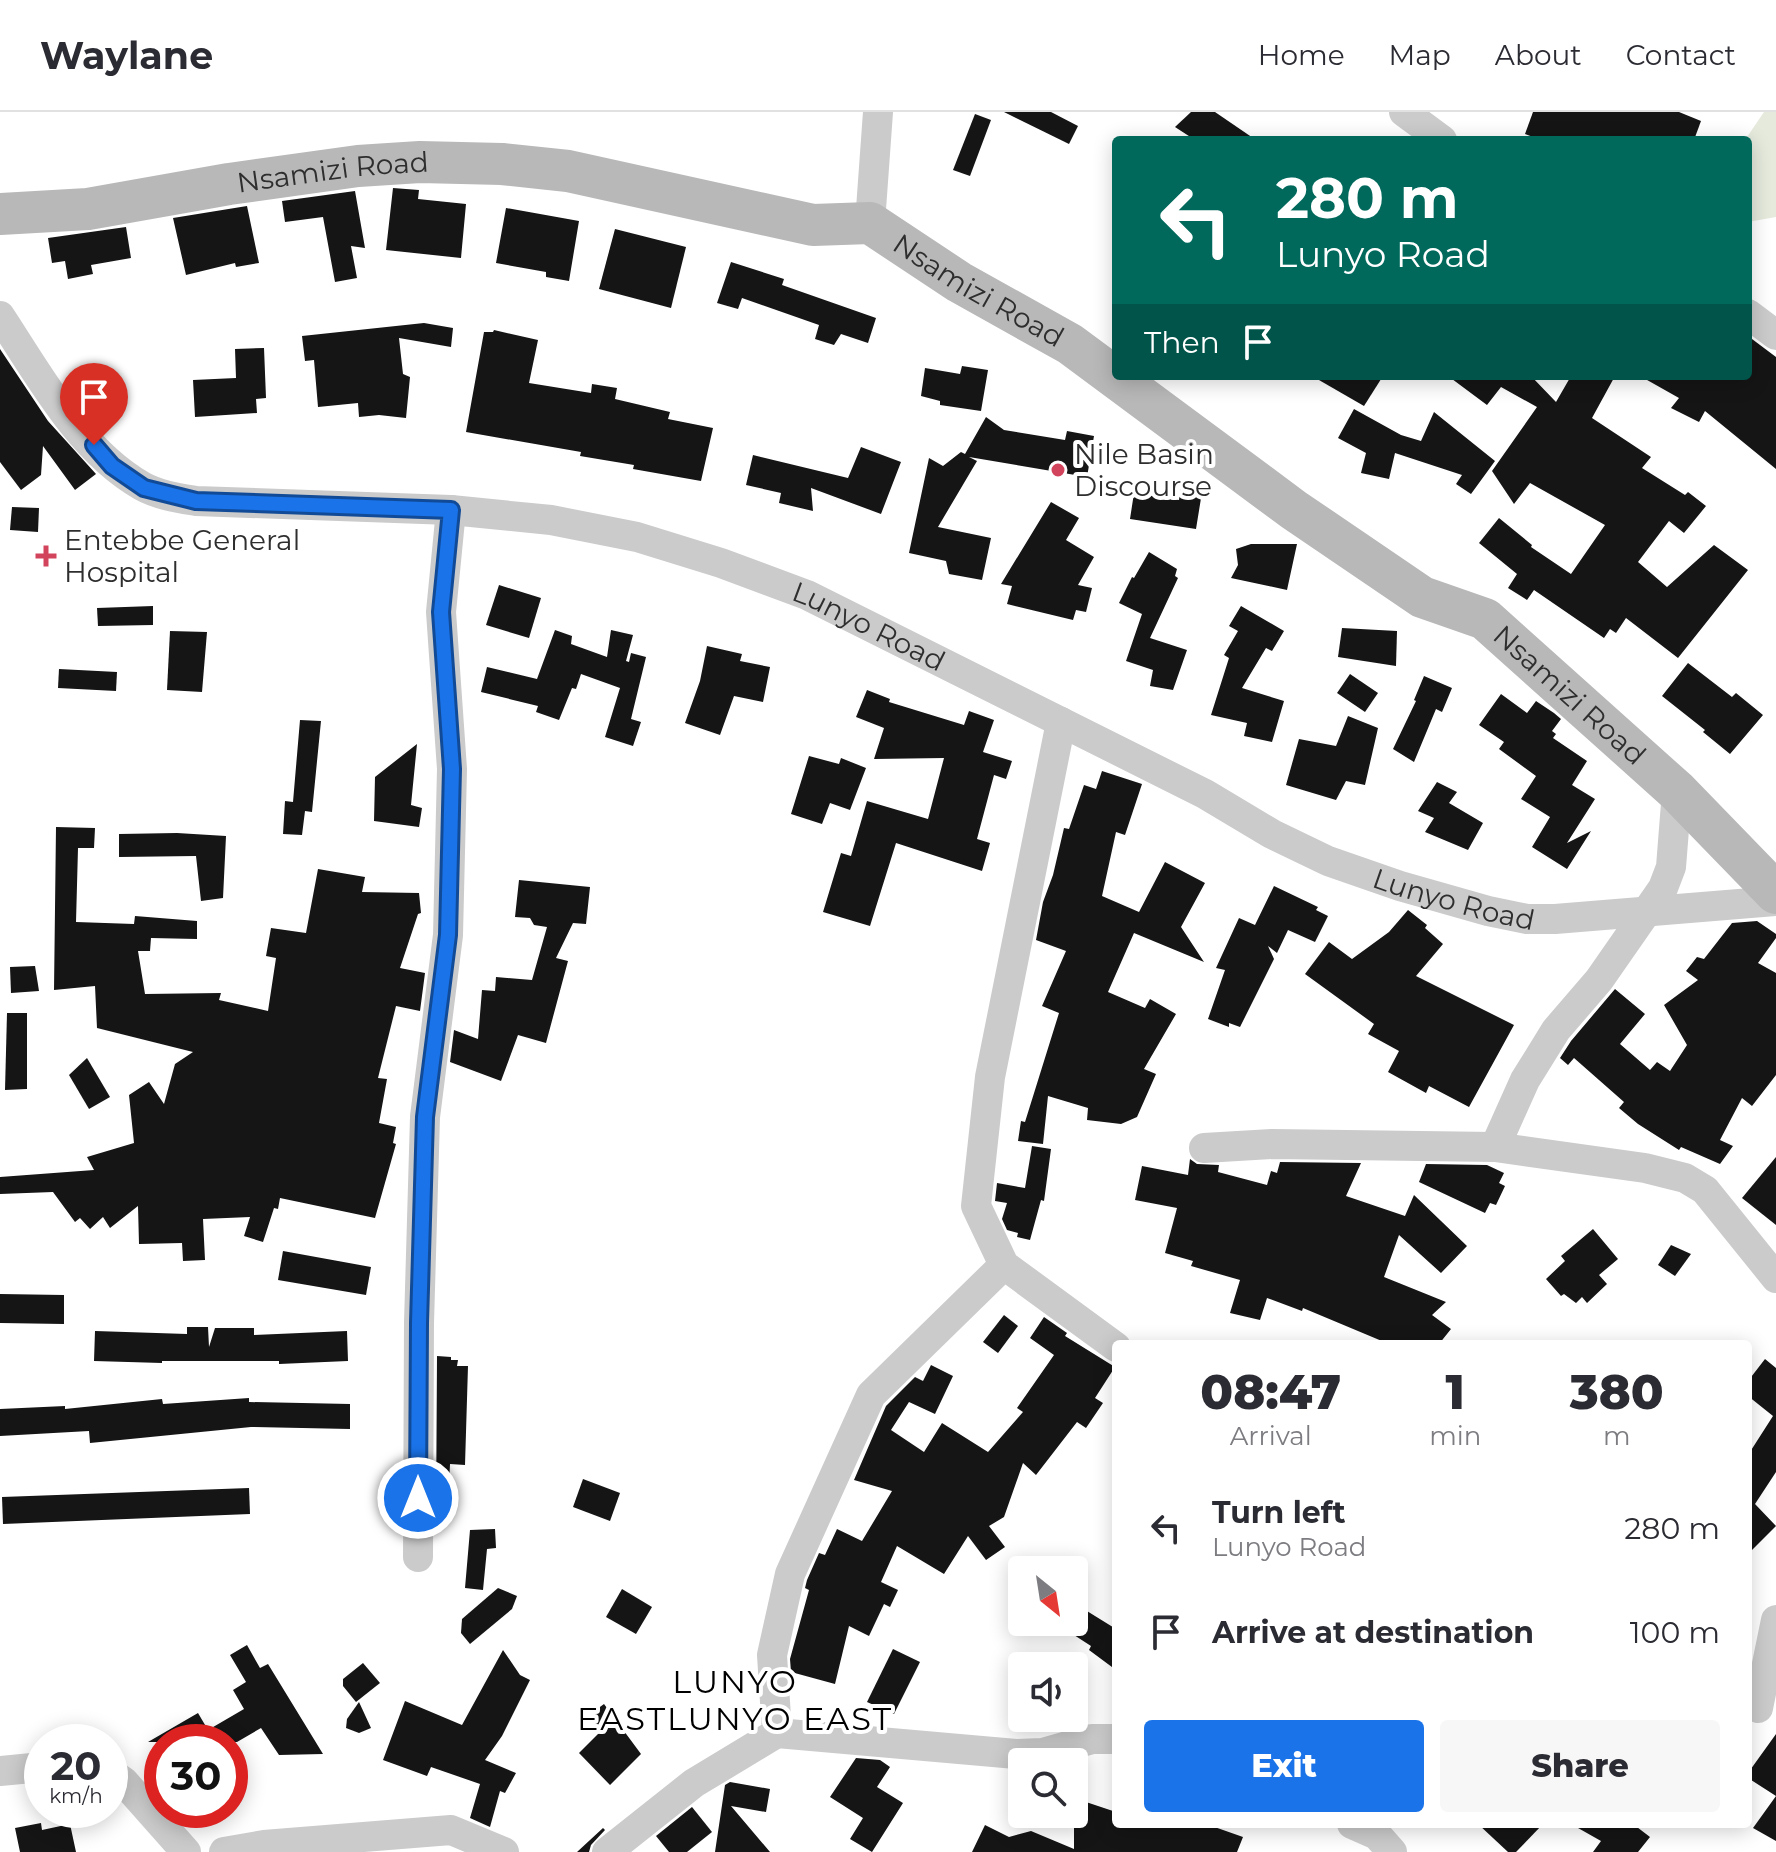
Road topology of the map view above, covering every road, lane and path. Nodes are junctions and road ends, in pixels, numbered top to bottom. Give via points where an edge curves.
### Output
1 (878, 112) edge
2 (1404, 112) edge
3 (1437, 136) edge
4 (0, 214) edge
5 (870, 223) junction
6 (0, 316) edge
7 (1752, 317) edge
8 (1776, 335) edge
9 (1112, 375) edge
10 (1119, 380) edge
11 (451, 510) junction
12 (1061, 722) junction
13 (1677, 791) junction
14 (1776, 893) edge
15 (1776, 901) edge
16 (1648, 910) junction
17 (1495, 1147) junction
18 (1204, 1148) dead end
19 (1004, 1265) junction
20 (1776, 1278) edge
21 (1112, 1344) edge
22 (418, 1557) dead end
23 (1776, 1620) edge
24 (1761, 1710) edge
25 (777, 1733) junction
26 (1112, 1739) edge
27 (24, 1769) edge
28 (0, 1771) edge
29 (128, 1787) edge
30 (1361, 1828) edge
31 (186, 1852) edge
32 (224, 1852) edge
33 (504, 1852) edge
34 (607, 1852) edge
35 (1392, 1852) edge

1 - 5 street
2 - 3 street
4 - 5 street, Nsamizi Road via 88,209 229,184 420,162 568,171 813,225
5 - 9 street, Nsamizi Road
6 - 11 street, Lunyo Road via 75,425 112,466 144,488 196,501
7 - 8 street
10 - 13 street, Nsamizi Road via 1422,597 1485,619
11 - 12 street, Lunyo Road via 551,520 637,537 721,563 807,595
11 - 22 street via 441,612 452,769 448,935 425,1117
12 - 16 street, Lunyo Road via 1272,834 1400,886 1527,919
12 - 19 street via 990,1077 979,1177 976,1206
13 - 14 street, Nsamizi Road
13 - 16 street via 1671,867
15 - 16 street, Lunyo Road
16 - 17 street via 1556,1030 1520,1090
17 - 18 street
17 - 20 street via 1685,1178 1705,1190
19 - 21 street
19 - 25 street via 871,1395 790,1574 772,1655
23 - 24 street
25 - 26 street via 1016,1754
25 - 34 street via 694,1783
27 - 28 street
29 - 31 street
30 - 35 street via 1377,1835
32 - 33 street via 451,1830

